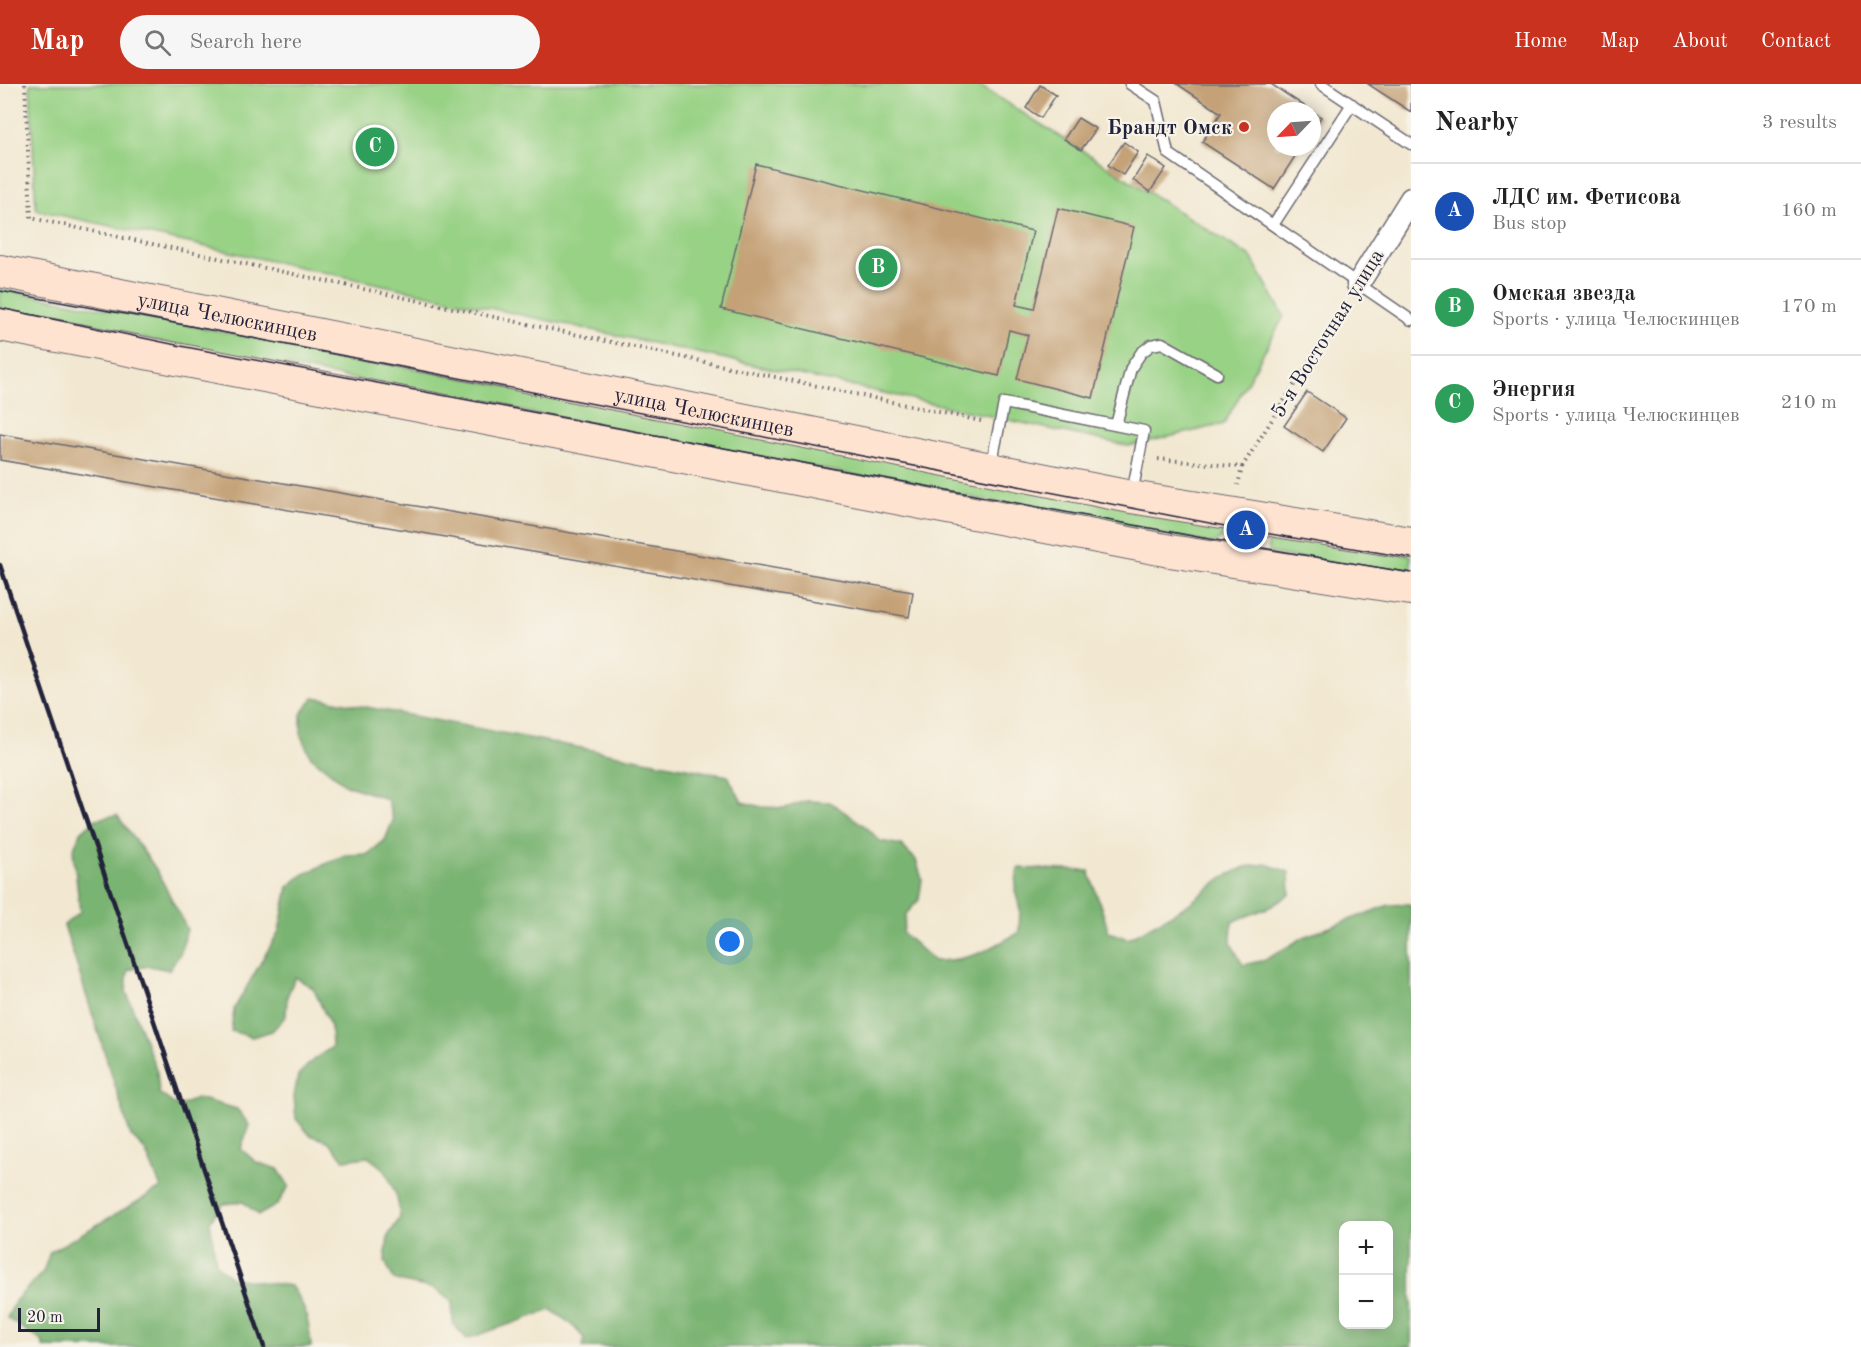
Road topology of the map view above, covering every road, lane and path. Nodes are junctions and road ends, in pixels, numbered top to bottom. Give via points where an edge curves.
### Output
1 (25, 84) edge
2 (1130, 84) edge
3 (1321, 84) edge
4 (1334, 88) edge
5 (1352, 104) junction
6 (1411, 144) edge
7 (1411, 199) edge
8 (1273, 225) junction
9 (0, 272) edge
10 (1358, 284) junction
11 (1411, 320) edge
12 (0, 325) edge
13 (1217, 374) dead end
14 (999, 425) junction
15 (1116, 425) junction
16 (1139, 457) junction
17 (1242, 467) junction
18 (991, 469) junction
19 (1238, 489) dead end
20 (1131, 497) junction
21 (1411, 543) edge
22 (1411, 590) edge

1 - 14 path via 31,219
2 - 8 lane via 1156,101 1168,153
3 - 4 lane
4 - 5 lane
5 - 6 lane
5 - 8 lane
7 - 10 street, 5-я Восточная улица
8 - 10 lane
9 - 18 main road, улица Челюскинцев
10 - 11 lane
10 - 17 path, 5-я Восточная улица
12 - 22 main road via 1170,550
13 - 15 lane via 1162,344 1151,345 1131,368
14 - 15 lane via 1004,403
14 - 18 lane
15 - 16 lane via 1144,431
16 - 17 path
16 - 20 lane
17 - 19 path
18 - 20 main road, улица Челюскинцев
20 - 21 main road, улица Челюскинцев

